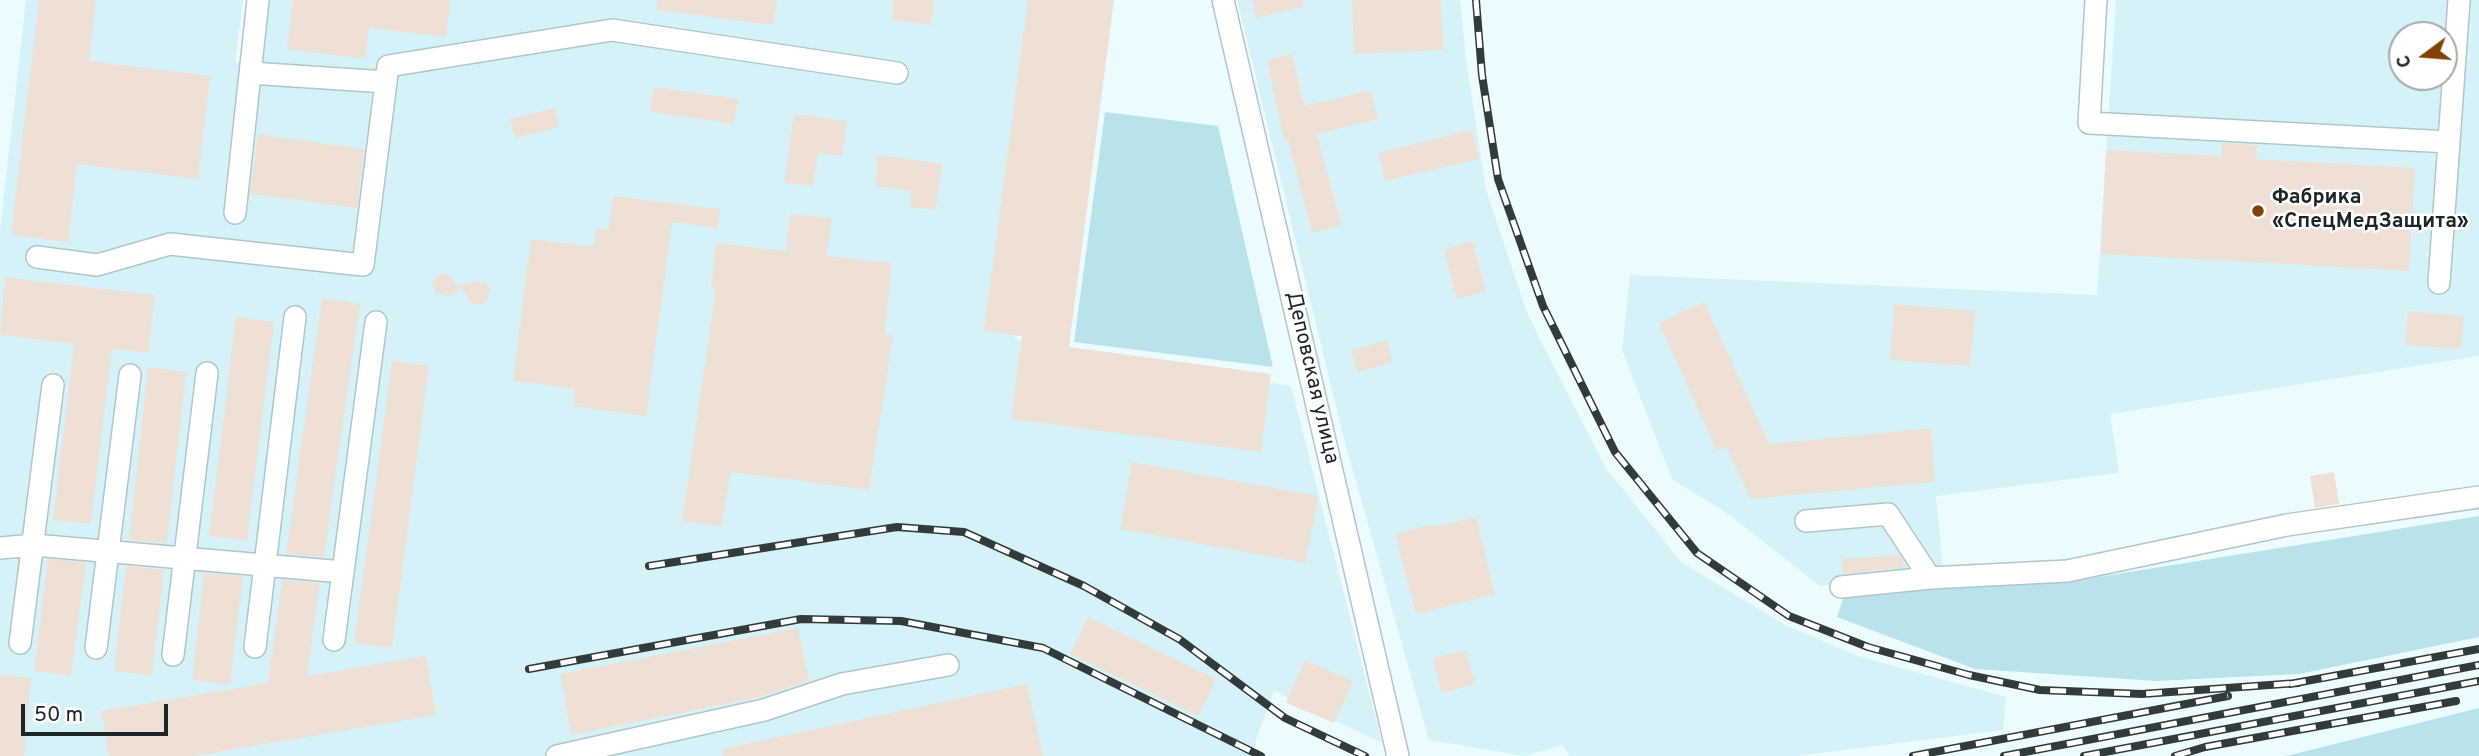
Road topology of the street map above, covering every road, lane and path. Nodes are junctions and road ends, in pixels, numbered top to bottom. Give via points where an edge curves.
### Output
1 (258, 0) edge
2 (1223, 0) edge
3 (2096, 0) edge
4 (2459, 0) edge
5 (897, 73) dead end
6 (250, 74) junction
7 (386, 82) junction
8 (2449, 142) junction
9 (235, 213) dead end
10 (37, 257) dead end
11 (2440, 283) dead end
12 (295, 317) dead end
13 (376, 322) dead end
14 (207, 373) dead end
15 (130, 375) dead end
16 (53, 385) dead end
17 (2479, 497) edge
18 (1806, 521) dead end
19 (34, 545) junction
20 (0, 548) edge
21 (108, 552) junction
22 (184, 558) junction
23 (265, 565) junction
24 (343, 572) junction
25 (1930, 578) junction
26 (1841, 587) dead end
27 (334, 640) dead end
28 (20, 643) dead end
29 (255, 647) dead end
30 (96, 648) dead end
31 (173, 655) dead end
32 (948, 664) dead end
33 (557, 756) edge
34 (1398, 756) edge

1 - 6 street
2 - 34 street, Деповская улица
3 - 8 street via 2089,123
4 - 8 street
5 - 7 street via 612,30 388,66
6 - 7 street
6 - 9 street
7 - 10 street via 363,265 170,244 97,265
8 - 11 street
12 - 23 street
13 - 24 street
14 - 22 street
15 - 21 street
16 - 19 street
17 - 25 street via 2287,526 2067,571
18 - 25 street via 1888,514
19 - 20 street
19 - 21 street
19 - 28 street
21 - 22 street
21 - 30 street
22 - 23 street
22 - 31 street
23 - 24 street
23 - 29 street
24 - 27 street
25 - 26 street
32 - 33 street via 842,684 764,710

